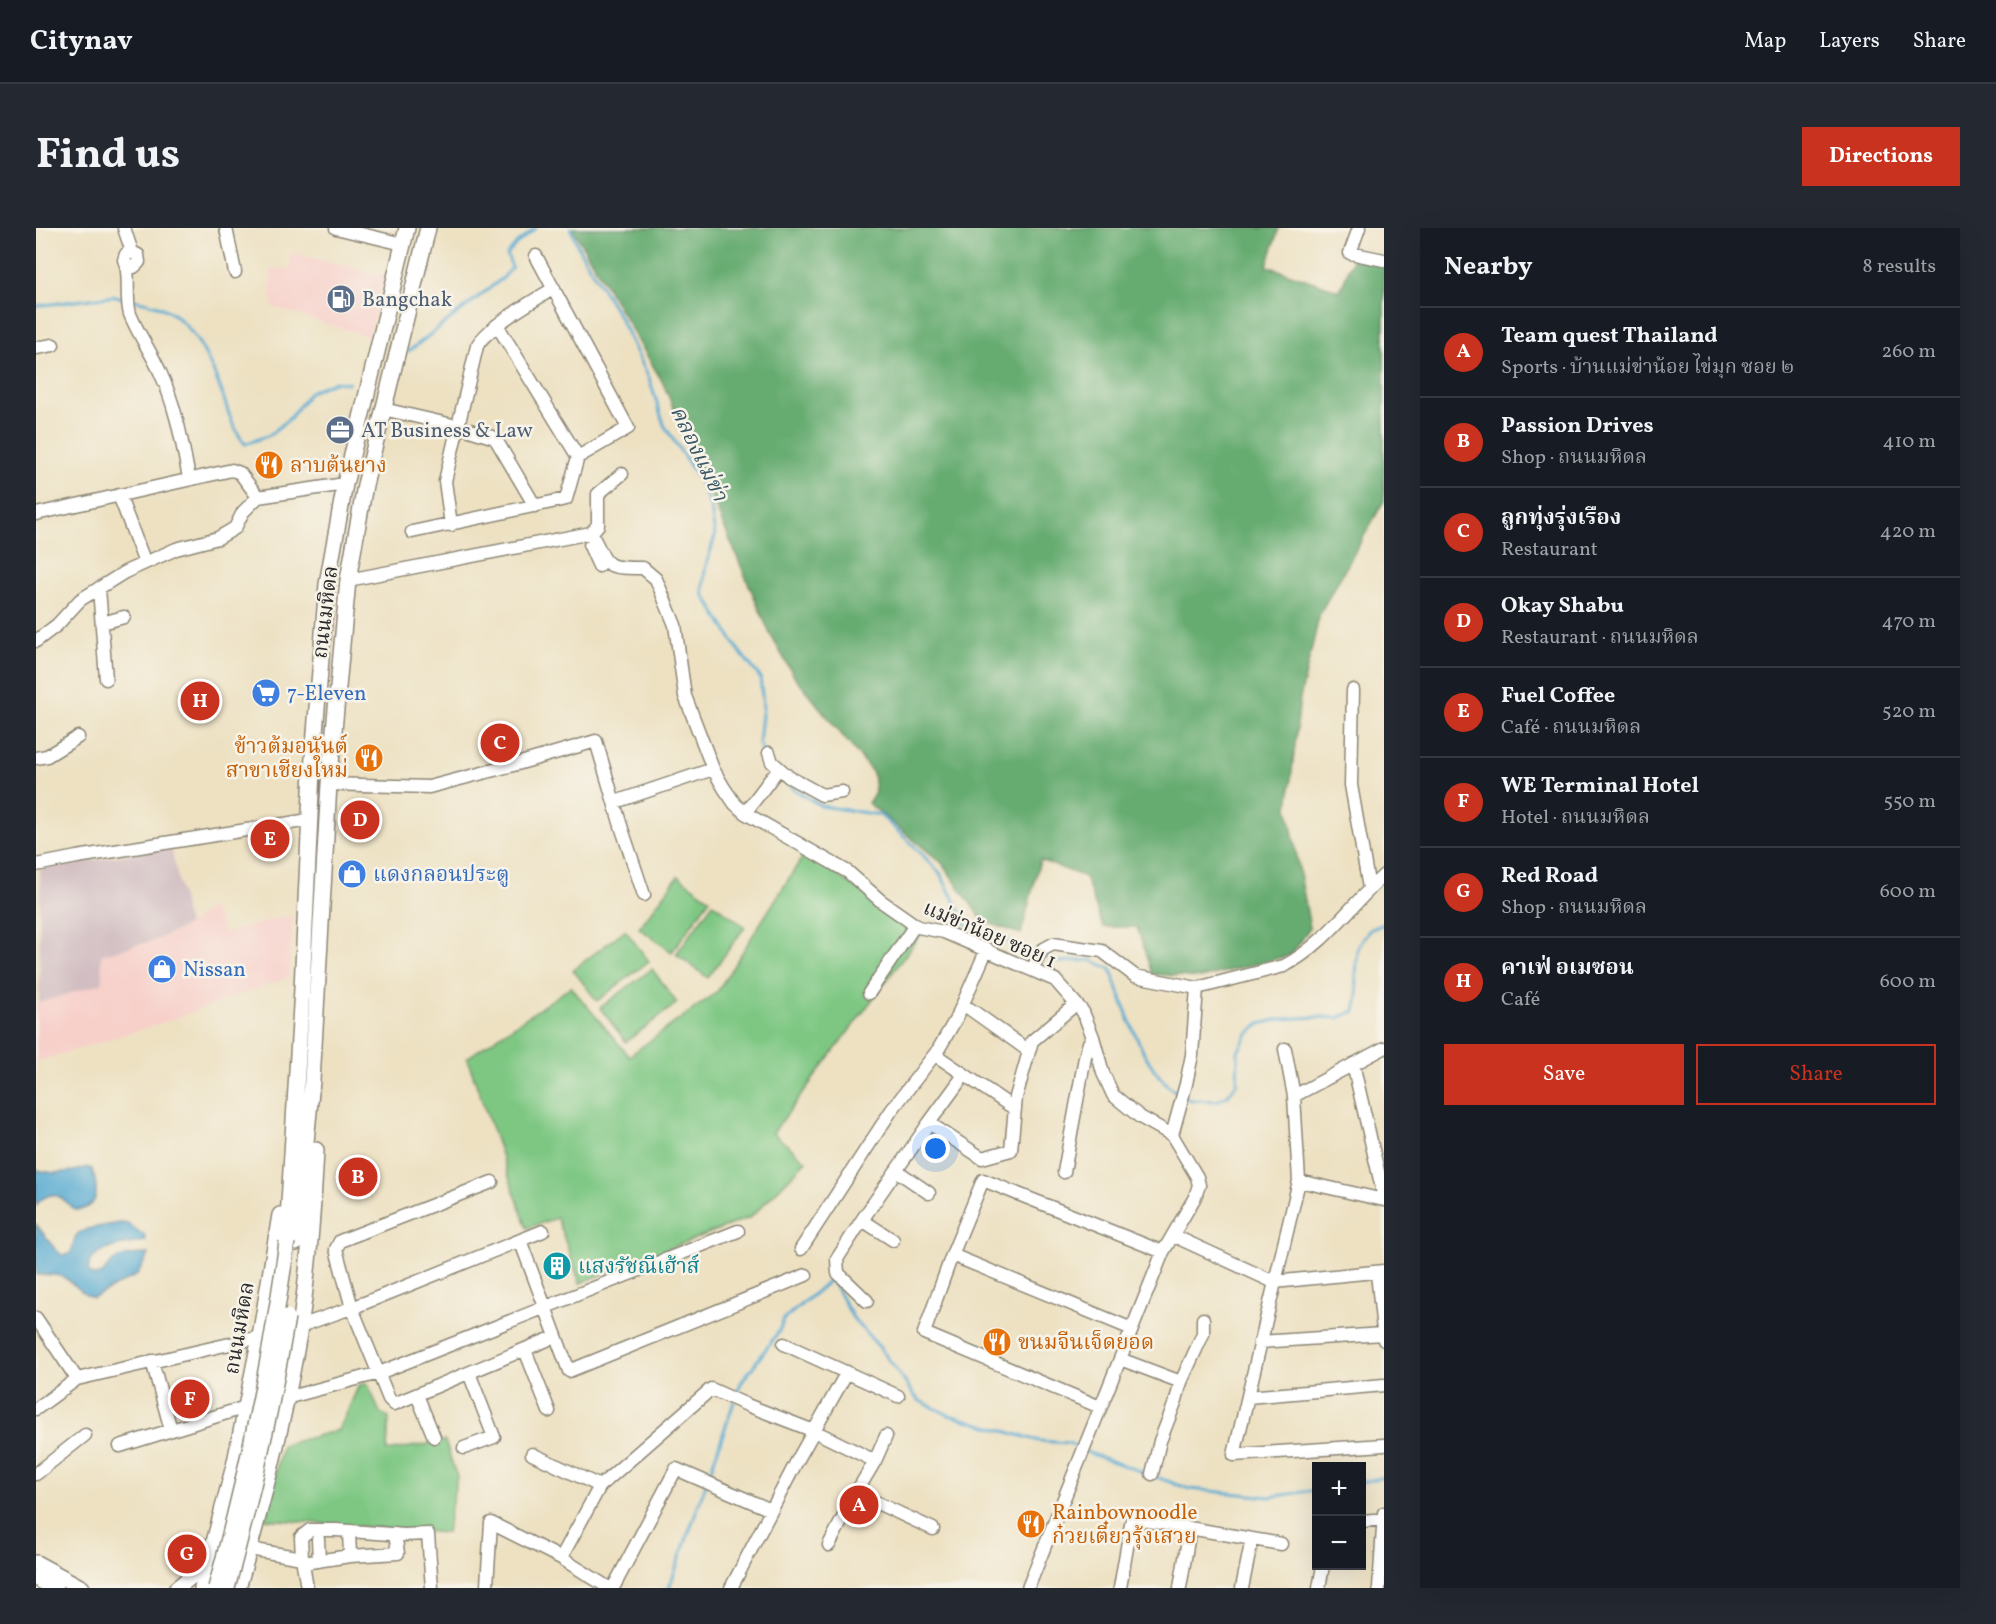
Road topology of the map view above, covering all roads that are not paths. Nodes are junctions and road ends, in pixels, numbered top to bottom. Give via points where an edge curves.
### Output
1 (124, 228) edge
2 (226, 228) edge
3 (336, 228) edge
4 (407, 228) edge
5 (428, 228) edge
6 (1359, 228) edge
7 (403, 244) junction
8 (536, 256) dead end
9 (1384, 260) edge
10 (235, 272) dead end
11 (554, 288) junction
12 (497, 325) junction
13 (53, 345) dead end
14 (36, 348) edge
15 (383, 409) junction
16 (457, 426) junction
17 (578, 457) junction
18 (622, 474) dead end
19 (189, 478) junction
20 (345, 484) junction
21 (119, 495) junction
22 (258, 497) junction
23 (535, 506) junction
24 (36, 514) edge
25 (451, 525) junction
26 (412, 532) dead end
27 (588, 533) junction
28 (145, 563) junction
29 (599, 566) dead end
30 (348, 580) junction
31 (99, 588) junction
32 (124, 617) dead end
33 (102, 623) junction
34 (36, 640) edge
35 (106, 679) dead end
36 (1353, 690) dead end
37 (78, 737) dead end
38 (769, 753) dead end
39 (36, 758) edge
40 (713, 769) junction
41 (776, 772) junction
42 (329, 784) junction
43 (842, 792) dead end
44 (615, 802) junction
45 (745, 813) junction
46 (309, 820) junction
47 (36, 865) edge
48 (1384, 875) edge
49 (1369, 888) junction
50 (644, 895) dead end
51 (915, 925) junction
52 (987, 949) junction
53 (1032, 970) junction
54 (1197, 988) junction
55 (869, 993) dead end
56 (1076, 1004) junction
57 (970, 1009) dead end
58 (1093, 1037) junction
59 (1384, 1048) edge
60 (1285, 1049) dead end
61 (1029, 1051) junction
62 (940, 1058) dead end
63 (1353, 1064) junction
64 (297, 1072) junction
65 (964, 1076) junction
66 (312, 1081) junction
67 (1294, 1096) junction
68 (1015, 1108) junction
69 (929, 1124) junction
70 (1172, 1135) junction
71 (897, 1171) junction
72 (1065, 1172) dead end
73 (1299, 1181) junction
74 (492, 1182) dead end
75 (929, 1193) dead end
76 (1384, 1199) edge
77 (862, 1220) junction
78 (543, 1231) dead end
79 (738, 1231) dead end
80 (1174, 1236) junction
81 (520, 1240) junction
82 (893, 1240) dead end
83 (291, 1242) junction
84 (801, 1249) dead end
85 (1163, 1252) junction
86 (952, 1255) junction
87 (1380, 1272) edge
88 (806, 1275) dead end
89 (1274, 1282) junction
90 (867, 1301) dead end
91 (545, 1306) junction
92 (352, 1308) junction
93 (36, 1318) edge
94 (1203, 1319) dead end
95 (300, 1326) junction
96 (1132, 1329) junction
97 (260, 1337) junction
98 (1384, 1337) edge
99 (547, 1340) dead end
100 (1260, 1342) junction
101 (784, 1344) dead end
102 (525, 1350) junction
103 (1120, 1359) junction
104 (152, 1361) junction
105 (847, 1372) junction
106 (379, 1373) junction
107 (469, 1373) junction
108 (76, 1379) junction
109 (1181, 1382) junction
110 (1384, 1385) edge
111 (417, 1395) junction
112 (898, 1396) dead end
113 (1248, 1397) junction
114 (286, 1398) junction
115 (246, 1407) junction
116 (1100, 1407) junction
117 (36, 1408) edge
118 (549, 1411) dead end
119 (171, 1430) junction
120 (814, 1431) junction
121 (85, 1435) dead end
122 (886, 1436) dead end
123 (434, 1437) dead end
124 (1384, 1445) edge
125 (120, 1446) dead end
126 (464, 1448) dead end
127 (532, 1454) dead end
128 (875, 1461) junction
129 (36, 1474) edge
130 (1152, 1474) dead end
131 (600, 1486) junction
132 (228, 1490) junction
133 (856, 1493) junction
134 (264, 1499) junction
135 (771, 1510) junction
136 (1384, 1514) edge
137 (1384, 1519) edge
138 (1366, 1521) edge
139 (1190, 1528) junction
140 (933, 1529) dead end
141 (349, 1531) junction
142 (395, 1534) junction
143 (318, 1539) dead end
144 (1252, 1539) junction
145 (1281, 1544) dead end
146 (829, 1545) dead end
147 (249, 1549) junction
148 (212, 1554) junction
149 (350, 1556) junction
150 (561, 1558) junction
151 (302, 1560) junction
152 (319, 1561) junction
153 (36, 1563) edge
154 (1322, 1570) edge
155 (36, 1578) edge
156 (487, 1585) dead end
157 (55, 1588) edge
158 (82, 1588) edge
159 (177, 1588) edge
160 (202, 1588) edge
161 (216, 1588) edge
162 (227, 1588) edge
163 (238, 1588) edge
164 (307, 1588) edge
165 (432, 1588) edge
166 (611, 1588) edge
167 (731, 1588) edge
168 (1028, 1588) edge
169 (1120, 1588) edge
170 (1180, 1588) edge
171 (1242, 1588) edge
172 (1319, 1588) edge
173 (1379, 1588) edge

1 - 19 street via 132,252 124,260 128,266 130,313 172,400
2 - 10 street
3 - 7 street
4 - 7 main road, ถนนมหิดล
5 - 15 main road, ถนนมหิดล
6 - 9 street via 1350,253
7 - 20 main road, ถนนมหิดล
8 - 11 street
11 - 12 street
11 - 17 street via 628,428
12 - 16 street via 477,346
12 - 17 street
13 - 14 street
15 - 16 street
15 - 30 main road, ถนนมหิดล
16 - 23 street via 495,438
16 - 25 street via 445,481
17 - 23 street via 566,499
18 - 27 street via 598,494 598,525
19 - 21 street
19 - 22 street via 232,470 240,473
20 - 22 street
20 - 46 main road, ถนนมหิดล via 327,584
21 - 24 street
21 - 28 street
22 - 28 street via 235,528 218,538 176,549
23 - 25 street
25 - 26 street
27 - 29 street
27 - 30 street
27 - 40 street, แม่ข่าน้อย ซอย 1 via 608,565 642,568 656,579 675,625 685,696
28 - 31 street
30 - 42 main road, ถนนมหิดล
31 - 33 street
31 - 34 street
32 - 33 street
33 - 35 street
36 - 49 street via 1351,785
37 - 39 street via 47,756
38 - 41 street
40 - 44 street
40 - 45 street, แม่ข่าน้อย ซอย 1
41 - 43 street via 822,795
41 - 45 street
42 - 44 street via 429,787 596,741
42 - 66 main road, ถนนมหิดล
44 - 50 street
45 - 51 street, แม่ข่าน้อย ซอย 1 via 848,872
46 - 47 street
46 - 64 main road, ถนนมหิดล
48 - 49 street
49 - 54 street via 1296,960
51 - 52 street, แม่ข่าน้อย ซอย 1
51 - 55 street
52 - 53 street, แม่ข่าน้อย ซอย 1
52 - 84 street via 938,1050 891,1111
53 - 54 street via 1042,950 1053,945 1102,951 1135,976
53 - 56 street, แม่ข่าน้อย ซอย 1 via 1055,980
54 - 70 street via 1192,1055
56 - 58 street, แม่ข่าน้อย ซอย 1
56 - 61 street via 1032,1041
57 - 61 street
58 - 70 street, แม่ข่าน้อย ซอย 1 via 1102,1073 1113,1095 1140,1117
58 - 72 street via 1085,1057
59 - 63 street
60 - 67 street
61 - 68 street
62 - 65 street
63 - 67 street
63 - 76 street
64 - 83 main road, ถนนมหิดล
64 - 97 main road, ถนนมหิดล
65 - 68 street
65 - 69 street
66 - 83 main road, ถนนมหิดล
66 - 95 main road, ถนนมหิดล via 317,1129
67 - 73 street
68 - 69 street via 1011,1150 982,1158
69 - 71 street
70 - 80 street, แม่ข่าน้อย ซอย 1 via 1199,1185
71 - 75 street
71 - 77 street
73 - 76 street
73 - 89 street
74 - 92 street via 340,1241 336,1250
77 - 82 street
77 - 90 street via 837,1259 837,1267 838,1273
78 - 81 street
79 - 91 street
80 - 85 street, แม่ข่าน้อย ซอย 1
80 - 89 street
81 - 91 street
81 - 92 street
83 - 161 main road, ถนนมหิดล, bridge via 236,1515
83 - 162 main road, ถนนมหิดล, bridge via 279,1364
85 - 86 street via 983,1180
85 - 96 street, แม่ข่าน้อย ซอย 1
86 - 96 street
86 - 116 street via 924,1333
87 - 89 street
87 - 98 street
88 - 91 street via 569,1371
89 - 100 street
91 - 106 street
92 - 95 street
92 - 106 street
93 - 108 street
94 - 109 street via 1200,1341
95 - 114 main road, ถนนมหิดล
96 - 103 street, แม่ข่าน้อย ซอย 1
97 - 104 street
97 - 115 main road, ถนนมหิดล
98 - 100 street
99 - 102 street
100 - 113 street
101 - 105 street
102 - 107 street
102 - 118 street
103 - 109 street
103 - 116 street, แม่ข่าน้อย ซอย 1
104 - 108 street
104 - 119 street
105 - 112 street
105 - 120 street
106 - 111 street via 392,1403
106 - 114 street
107 - 111 street
107 - 126 street via 494,1437
108 - 117 street
109 - 130 street
110 - 113 street
111 - 123 street
113 - 124 street via 1234,1455
114 - 134 main road, ถนนมหิดล
115 - 119 street
115 - 132 main road, ถนนมหิดล
116 - 168 street, แม่ข่าน้อย ซอย 1
119 - 125 street
120 - 128 street
120 - 131 street via 711,1389
120 - 135 street
121 - 129 street
122 - 128 street
127 - 131 street
128 - 133 street
131 - 150 street
132 - 134 main road via 233,1504 243,1510 255,1508
132 - 148 main road, ถนนมหิดล
133 - 140 street
133 - 146 street
134 - 147 main road, ถนนมหิดล
135 - 166 street via 676,1469
135 - 167 street
136 - 137 street
137 - 138 street
137 - 173 street
139 - 144 street
139 - 169 street via 1132,1518
139 - 170 street
141 - 142 street
141 - 149 street
141 - 151 street via 305,1533 301,1538
142 - 149 street via 398,1553
142 - 165 street via 428,1534
143 - 152 street
144 - 145 street
144 - 171 street
147 - 151 street
147 - 163 main road, ถนนมหิดล
148 - 159 main road
148 - 160 main road, ถนนมหิดล
149 - 152 street
150 - 156 street via 491,1523
150 - 166 street
151 - 152 street
151 - 164 street
153 - 158 main road
154 - 172 street
155 - 157 main road

